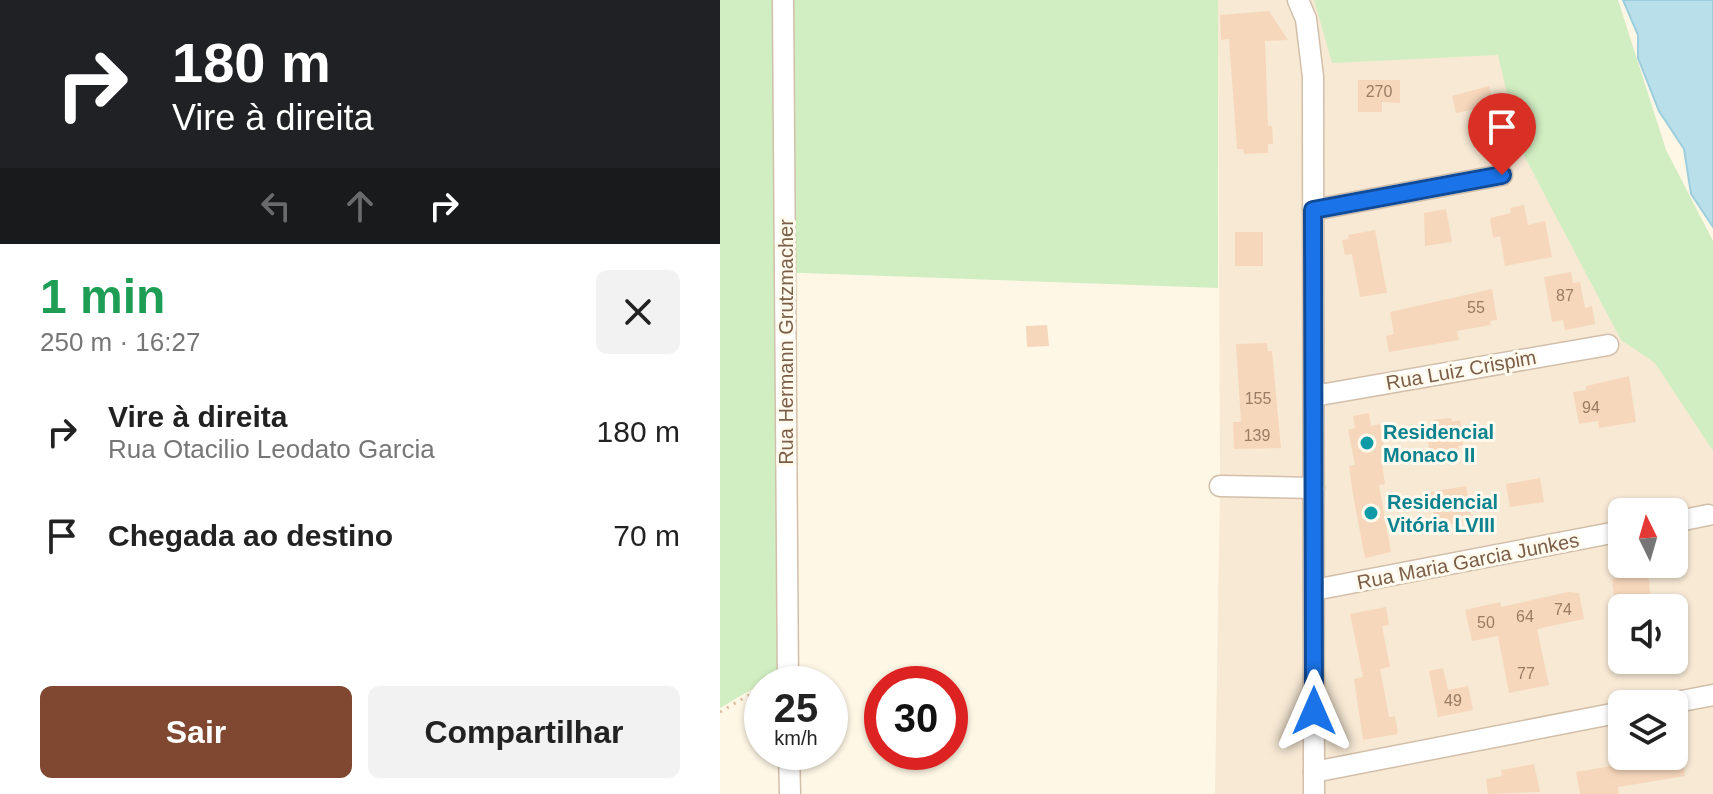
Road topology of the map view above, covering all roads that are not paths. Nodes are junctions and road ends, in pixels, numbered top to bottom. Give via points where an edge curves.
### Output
1 (783, 0) edge
2 (1298, 0) edge
3 (1502, 175) dead end
4 (1313, 210) junction
5 (1608, 345) dead end
6 (1314, 396) junction
7 (1220, 486) dead end
8 (1314, 488) junction
9 (1708, 515) dead end
10 (1688, 519) edge
11 (1608, 534) edge
12 (1314, 590) junction
13 (788, 666) edge
14 (1713, 695) edge
15 (1688, 700) edge
16 (1608, 715) edge
17 (789, 770) edge
18 (1314, 772) junction
19 (790, 794) edge
20 (1314, 794) edge

1 - 13 street, Rua Hermann Grutzmacher
2 - 4 street via 1311,47
3 - 4 street
4 - 6 street
5 - 6 street, Rua Luiz Crispim
6 - 8 street
7 - 8 street
8 - 12 street
9 - 10 street
11 - 12 street, Rua Maria Garcia Junkes
12 - 18 street
14 - 15 street
16 - 18 street
17 - 19 street
18 - 20 street

